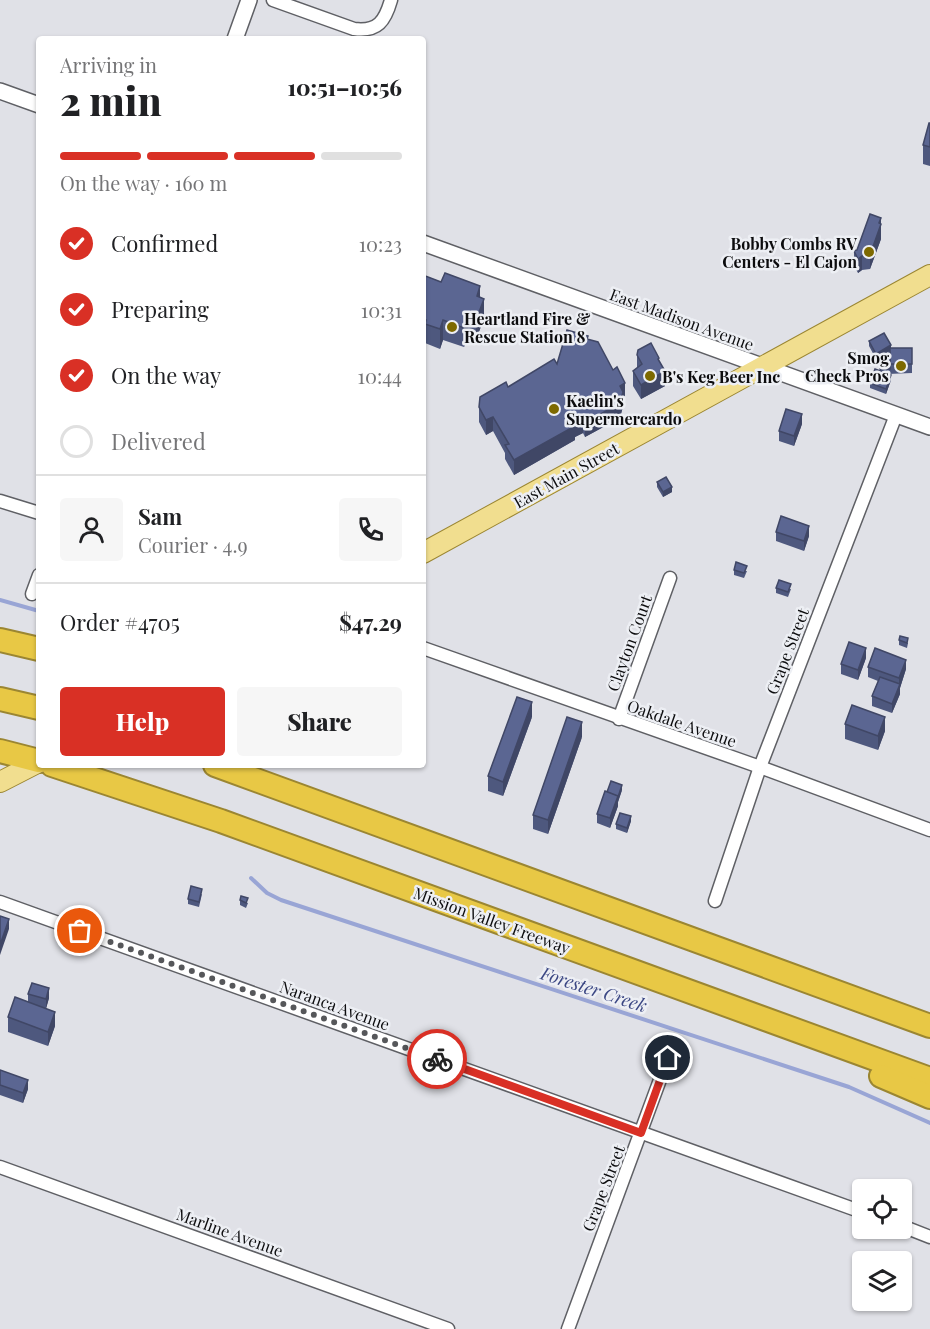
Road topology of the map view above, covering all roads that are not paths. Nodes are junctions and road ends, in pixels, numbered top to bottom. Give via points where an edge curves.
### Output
1 (249, 0) edge
2 (273, 0) edge
3 (392, 0) edge
4 (370, 32) edge
5 (236, 36) edge
6 (0, 91) edge
7 (36, 104) edge
8 (426, 244) edge
9 (930, 275) edge
10 (763, 367) junction
11 (896, 415) junction
12 (930, 427) edge
13 (0, 501) edge
14 (36, 512) edge
15 (426, 552) edge
16 (670, 578) dead end
17 (36, 583) edge
18 (32, 594) dead end
19 (0, 640) edge
20 (36, 648) edge
21 (426, 649) edge
22 (0, 699) edge
23 (36, 707) edge
24 (619, 719) junction
25 (0, 751) edge
26 (36, 760) edge
27 (36, 763) edge
28 (760, 767) junction
29 (62, 768) edge
30 (223, 768) edge
31 (0, 782) edge
32 (930, 830) edge
33 (715, 901) dead end
34 (0, 902) edge
35 (792, 975) junction
36 (930, 1014) edge
37 (930, 1026) edge
38 (801, 1033) junction
39 (668, 1058) dead end
40 (930, 1079) edge
41 (930, 1097) edge
42 (641, 1133) junction
43 (0, 1167) edge
44 (852, 1208) edge
45 (912, 1230) edge
46 (930, 1237) edge
47 (448, 1329) edge
48 (568, 1329) edge

1 - 5 street
2 - 4 street
3 - 4 street via 387,15
6 - 7 street
8 - 10 street, East Madison Avenue
9 - 10 main road, East Main Street
10 - 11 street, East Madison Avenue
10 - 15 main road, East Main Street
11 - 12 street, East Madison Avenue
11 - 28 street, Grape Street
13 - 14 street
16 - 24 street, Clayton Court
17 - 18 street
19 - 20 highway
21 - 24 street, Oakdale Avenue
22 - 23 highway
24 - 28 street, Oakdale Avenue
25 - 26 highway
27 - 31 main road
28 - 32 street, Oakdale Avenue
28 - 33 street, Grape Street
29 - 38 highway, Mission Valley Freeway via 221,821
30 - 35 highway
34 - 42 street, Naranca Avenue
35 - 36 highway
35 - 37 highway
38 - 40 highway, Mission Valley Freeway
38 - 41 highway via 843,1060
39 - 42 street, Grape Street
42 - 44 street, Naranca Avenue
42 - 48 street, Grape Street
43 - 47 street, Marline Avenue
45 - 46 street

